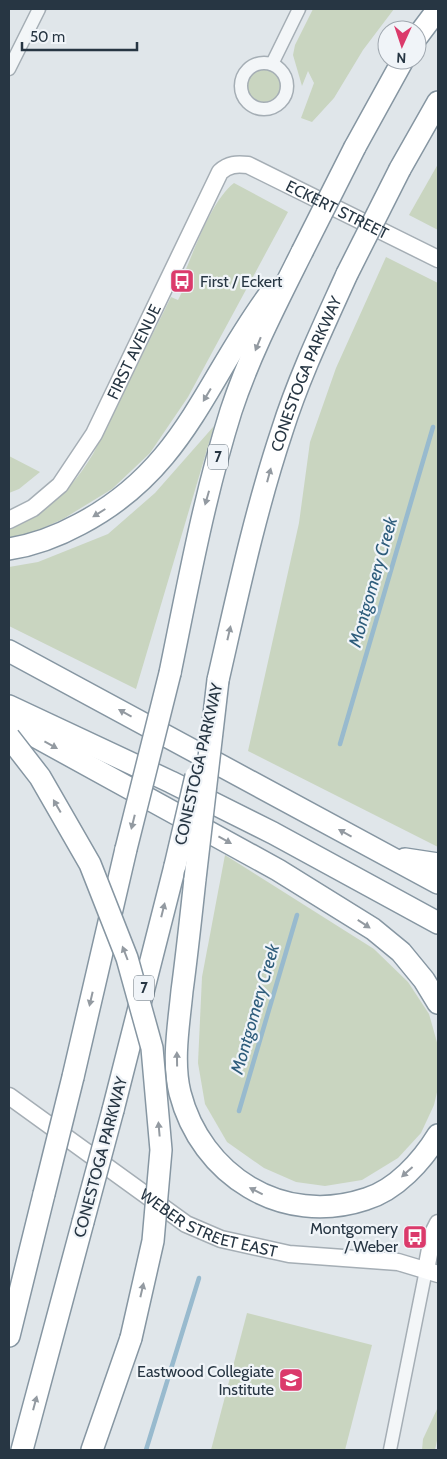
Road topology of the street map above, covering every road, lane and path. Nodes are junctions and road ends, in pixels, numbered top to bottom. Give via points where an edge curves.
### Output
1 (39, 9) edge
2 (300, 9) edge
3 (438, 9) edge
4 (427, 24) edge
5 (272, 64) dead end
6 (9, 69) edge
7 (397, 70) edge
8 (438, 102) edge
9 (235, 164) joint
10 (302, 252) junction
11 (438, 258) edge
12 (9, 520) edge
13 (9, 549) edge
14 (9, 651) edge
15 (218, 680) junction
16 (9, 706) edge
17 (9, 722) edge
18 (9, 737) edge
19 (388, 856) junction
20 (438, 864) edge
21 (438, 883) edge
22 (435, 923) edge
23 (438, 1003) edge
24 (9, 1096) edge
25 (438, 1135) edge
26 (438, 1223) edge
27 (432, 1272) edge
28 (9, 1336) edge
29 (22, 1450) edge
30 (92, 1450) edge
31 (390, 1450) edge

1 - 6 street
2 - 5 street
3 - 4 highway
7 - 10 highway, 7, bridge
15 -> 8 highway, CONESTOGA PARKWAY / 7, bridge via 282,431 317,338 400,169
9 - 11 street, ECKERT STREET via 248,165
9 - 12 street, FIRST AVENUE via 220,172 94,434 60,485 33,508
10 -> 13 highway via 252,318 186,430 161,463 128,494 96,515 62,533
10 -> 28 highway, 7, bridge via 268,319 232,410 204,508 170,673
19 -> 14 highway
25 -> 15 highway, bridge via 408,1173 388,1188 367,1199 341,1205 313,1206 280,1202 227,1173 207,1151 188,1120 179,1090 179,1022
29 -> 15 highway, CONESTOGA PARKWAY / 7, bridge via 113,1110
16 - 22 highway via 274,833
17 -> 23 highway via 278,870 373,929 402,952
30 -> 18 highway, bridge via 131,1338 154,1241 161,1150 152,1048 127,958 90,864 40,777
19 - 20 highway
19 - 21 highway
24 - 27 street, WEBER STREET EAST via 186,1224 212,1236 288,1254 398,1262
26 - 27 street via 433,1233
27 - 31 street

